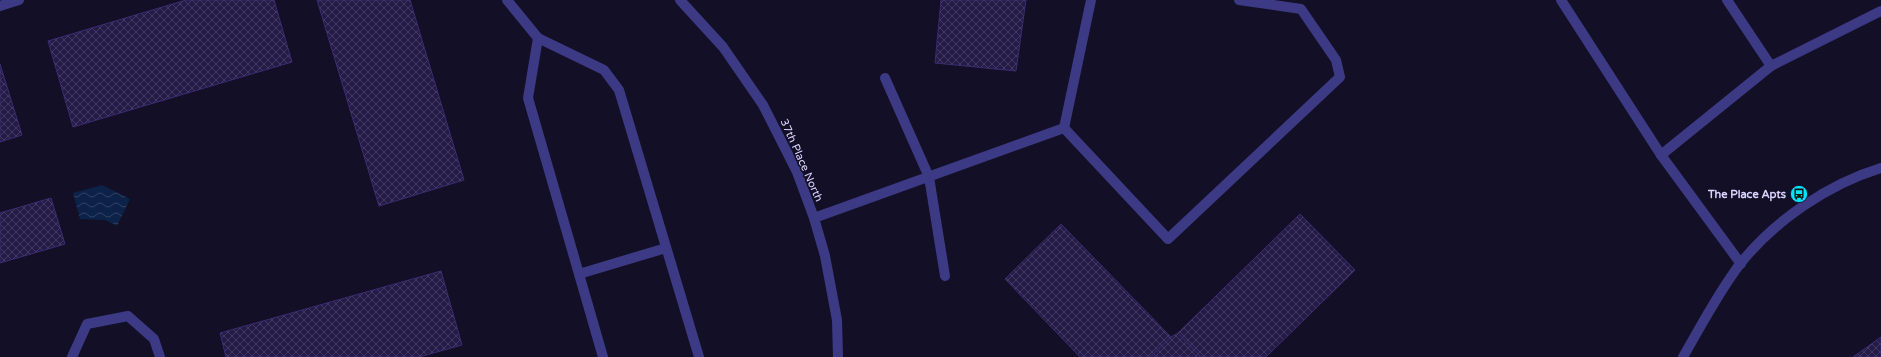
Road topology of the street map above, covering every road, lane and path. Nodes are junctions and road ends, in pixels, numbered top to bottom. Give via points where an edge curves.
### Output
1 (19, 0) edge
2 (507, 0) edge
3 (680, 0) edge
4 (1091, 0) edge
5 (1242, 0) edge
6 (1561, 0) edge
7 (1727, 0) edge
8 (0, 6) edge
9 (1881, 11) edge
10 (538, 38) junction
11 (1771, 66) junction
12 (885, 78) dead end
13 (1064, 128) junction
14 (1661, 155) junction
15 (1881, 168) edge
16 (929, 177) junction
17 (814, 218) junction
18 (666, 248) junction
19 (1741, 264) junction
20 (579, 274) junction
21 (945, 276) dead end
22 (72, 357) edge
23 (160, 357) edge
24 (603, 357) edge
25 (699, 357) edge
26 (838, 357) edge
27 (1683, 357) edge

1 - 8 street
2 - 10 street
3 - 17 street, 37th Place North via 723,47 763,105 797,172
4 - 13 street
5 - 13 street via 1301,9 1336,60 1340,77 1168,239
6 - 14 street
7 - 11 street
9 - 11 street
10 - 18 street via 604,70 619,90
10 - 20 street via 528,98
11 - 14 street
12 - 16 street
13 - 16 street
14 - 19 street
15 - 19 street via 1826,191 1781,222
16 - 17 street
16 - 21 street
17 - 26 street, 37th Place North via 825,256 837,320
18 - 20 street
18 - 25 street
19 - 27 street
20 - 24 street
22 - 23 street via 87,324 128,316 154,339

